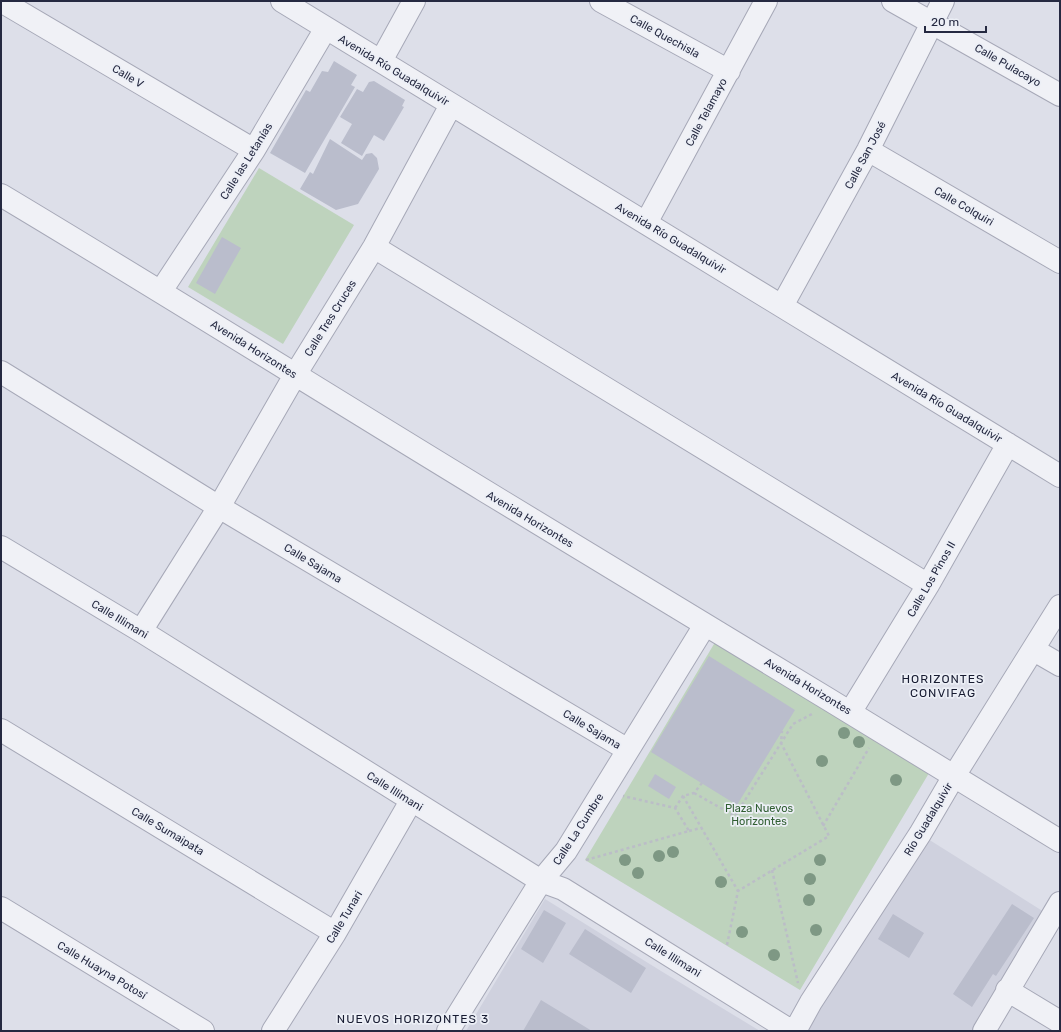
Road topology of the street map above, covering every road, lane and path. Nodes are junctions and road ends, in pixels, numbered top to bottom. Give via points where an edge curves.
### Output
1 (1, 1) edge
2 (282, 1) edge
3 (414, 1) edge
4 (766, 1) edge
5 (893, 1) edge
6 (943, 1) edge
7 (605, 2) edge
8 (932, 22) junction
9 (326, 28) junction
10 (381, 61) junction
11 (729, 71) junction
12 (1060, 95) edge
13 (451, 105) junction
14 (254, 150) junction
15 (868, 150) junction
16 (1, 195) edge
17 (646, 224) junction
18 (374, 247) junction
19 (1060, 262) edge
20 (160, 291) junction
21 (782, 306) junction
22 (1, 372) edge
23 (295, 375) junction
24 (1008, 444) junction
25 (1057, 468) edge
26 (219, 508) junction
27 (1, 547) edge
28 (928, 585) junction
29 (1060, 606) edge
30 (705, 625) junction
31 (140, 631) junction
32 (1034, 650) junction
33 (1060, 665) edge
34 (851, 712) junction
35 (814, 713) dead end
36 (1, 730) edge
37 (782, 731) dead end
38 (873, 742) dead end
39 (781, 743) junction
40 (628, 750) junction
41 (954, 776) junction
42 (702, 783) dead end
43 (694, 793) junction
44 (623, 796) dead end
45 (683, 796) junction
46 (411, 801) junction
47 (675, 808) junction
48 (823, 826) junction
49 (701, 828) junction
50 (689, 831) junction
51 (1060, 841) edge
52 (585, 860) dead end
53 (772, 870) junction
54 (541, 881) junction
55 (738, 891) junction
56 (1060, 903) edge
57 (1, 908) edge
58 (335, 933) junction
59 (727, 945) dead end
60 (800, 990) dead end
61 (1007, 990) junction
62 (1060, 1022) edge
63 (203, 1031) edge
64 (273, 1031) edge
65 (448, 1031) edge
66 (791, 1031) edge
67 (795, 1031) edge
68 (984, 1031) edge

1 - 14 street, Calle V
2 - 9 street, Avenida Río Guadalquivir
3 - 10 street
4 - 11 street, Calle Telamayo
5 - 8 street, Calle Pulacayo
6 - 8 street, Calle San José
7 - 11 street, Calle Quechisla
8 - 12 street, Calle Pulacayo
8 - 15 street, Calle San José
9 - 10 street, Avenida Río Guadalquivir
9 - 14 street, Calle las Letanías
10 - 13 street, Avenida Río Guadalquivir
11 - 17 street, Calle Telamayo
13 - 17 street, Avenida Río Guadalquivir
13 - 18 street, Calle Tres Cruces
14 - 20 street, Calle las Letanías
15 - 19 street, Calle Colquiri
15 - 21 street, Calle San José
16 - 20 street, Avenida Horizontes
17 - 21 street, Avenida Río Guadalquivir
18 - 23 street, Calle Tres Cruces
18 - 28 street
20 - 23 street, Avenida Horizontes
21 - 24 street, Avenida Río Guadalquivir
22 - 26 street, Calle Sajama
23 - 26 street, Calle Tres Cruces
23 - 30 street, Avenida Horizontes
24 - 25 street, Avenida Río Guadalquivir
24 - 28 street, Calle Los Pinos II
26 - 31 street, Calle Tres Cruces
26 - 40 street, Calle Sajama
27 - 31 street, Calle Illimani
28 - 34 street, Calle Los Pinos II
29 - 32 street, Río Guadalquivir
30 - 34 street, Avenida Horizontes
30 - 40 street, Calle La Cumbre
31 - 46 street, Calle Illimani
32 - 33 street
32 - 41 street, Río Guadalquivir
34 - 41 street, Avenida Horizontes
35 - 39 path via 793,724
36 - 58 street, Calle Sumaipata
37 - 39 path
38 - 48 path
39 - 43 path via 735,816
39 - 48 path
40 - 54 street, Calle La Cumbre via 566,851
41 - 51 street, Avenida Horizontes
41 - 67 street, Río Guadalquivir
42 - 43 path
43 - 45 path
44 - 47 path
45 - 47 path
45 - 49 path
46 - 54 street, Calle Illimani
46 - 58 street, Calle Tunari
47 - 50 path
48 - 53 path via 829,836
49 - 50 path
49 - 55 path
50 - 52 path
53 - 55 path
53 - 60 path
54 - 65 street, Calle La Cumbre
54 - 66 street, Calle Illimani via 563,889
55 - 59 path
56 - 61 street
57 - 63 street, Calle Huayna Potosí
58 - 64 street, Calle Tunari
61 - 62 street
61 - 68 street

